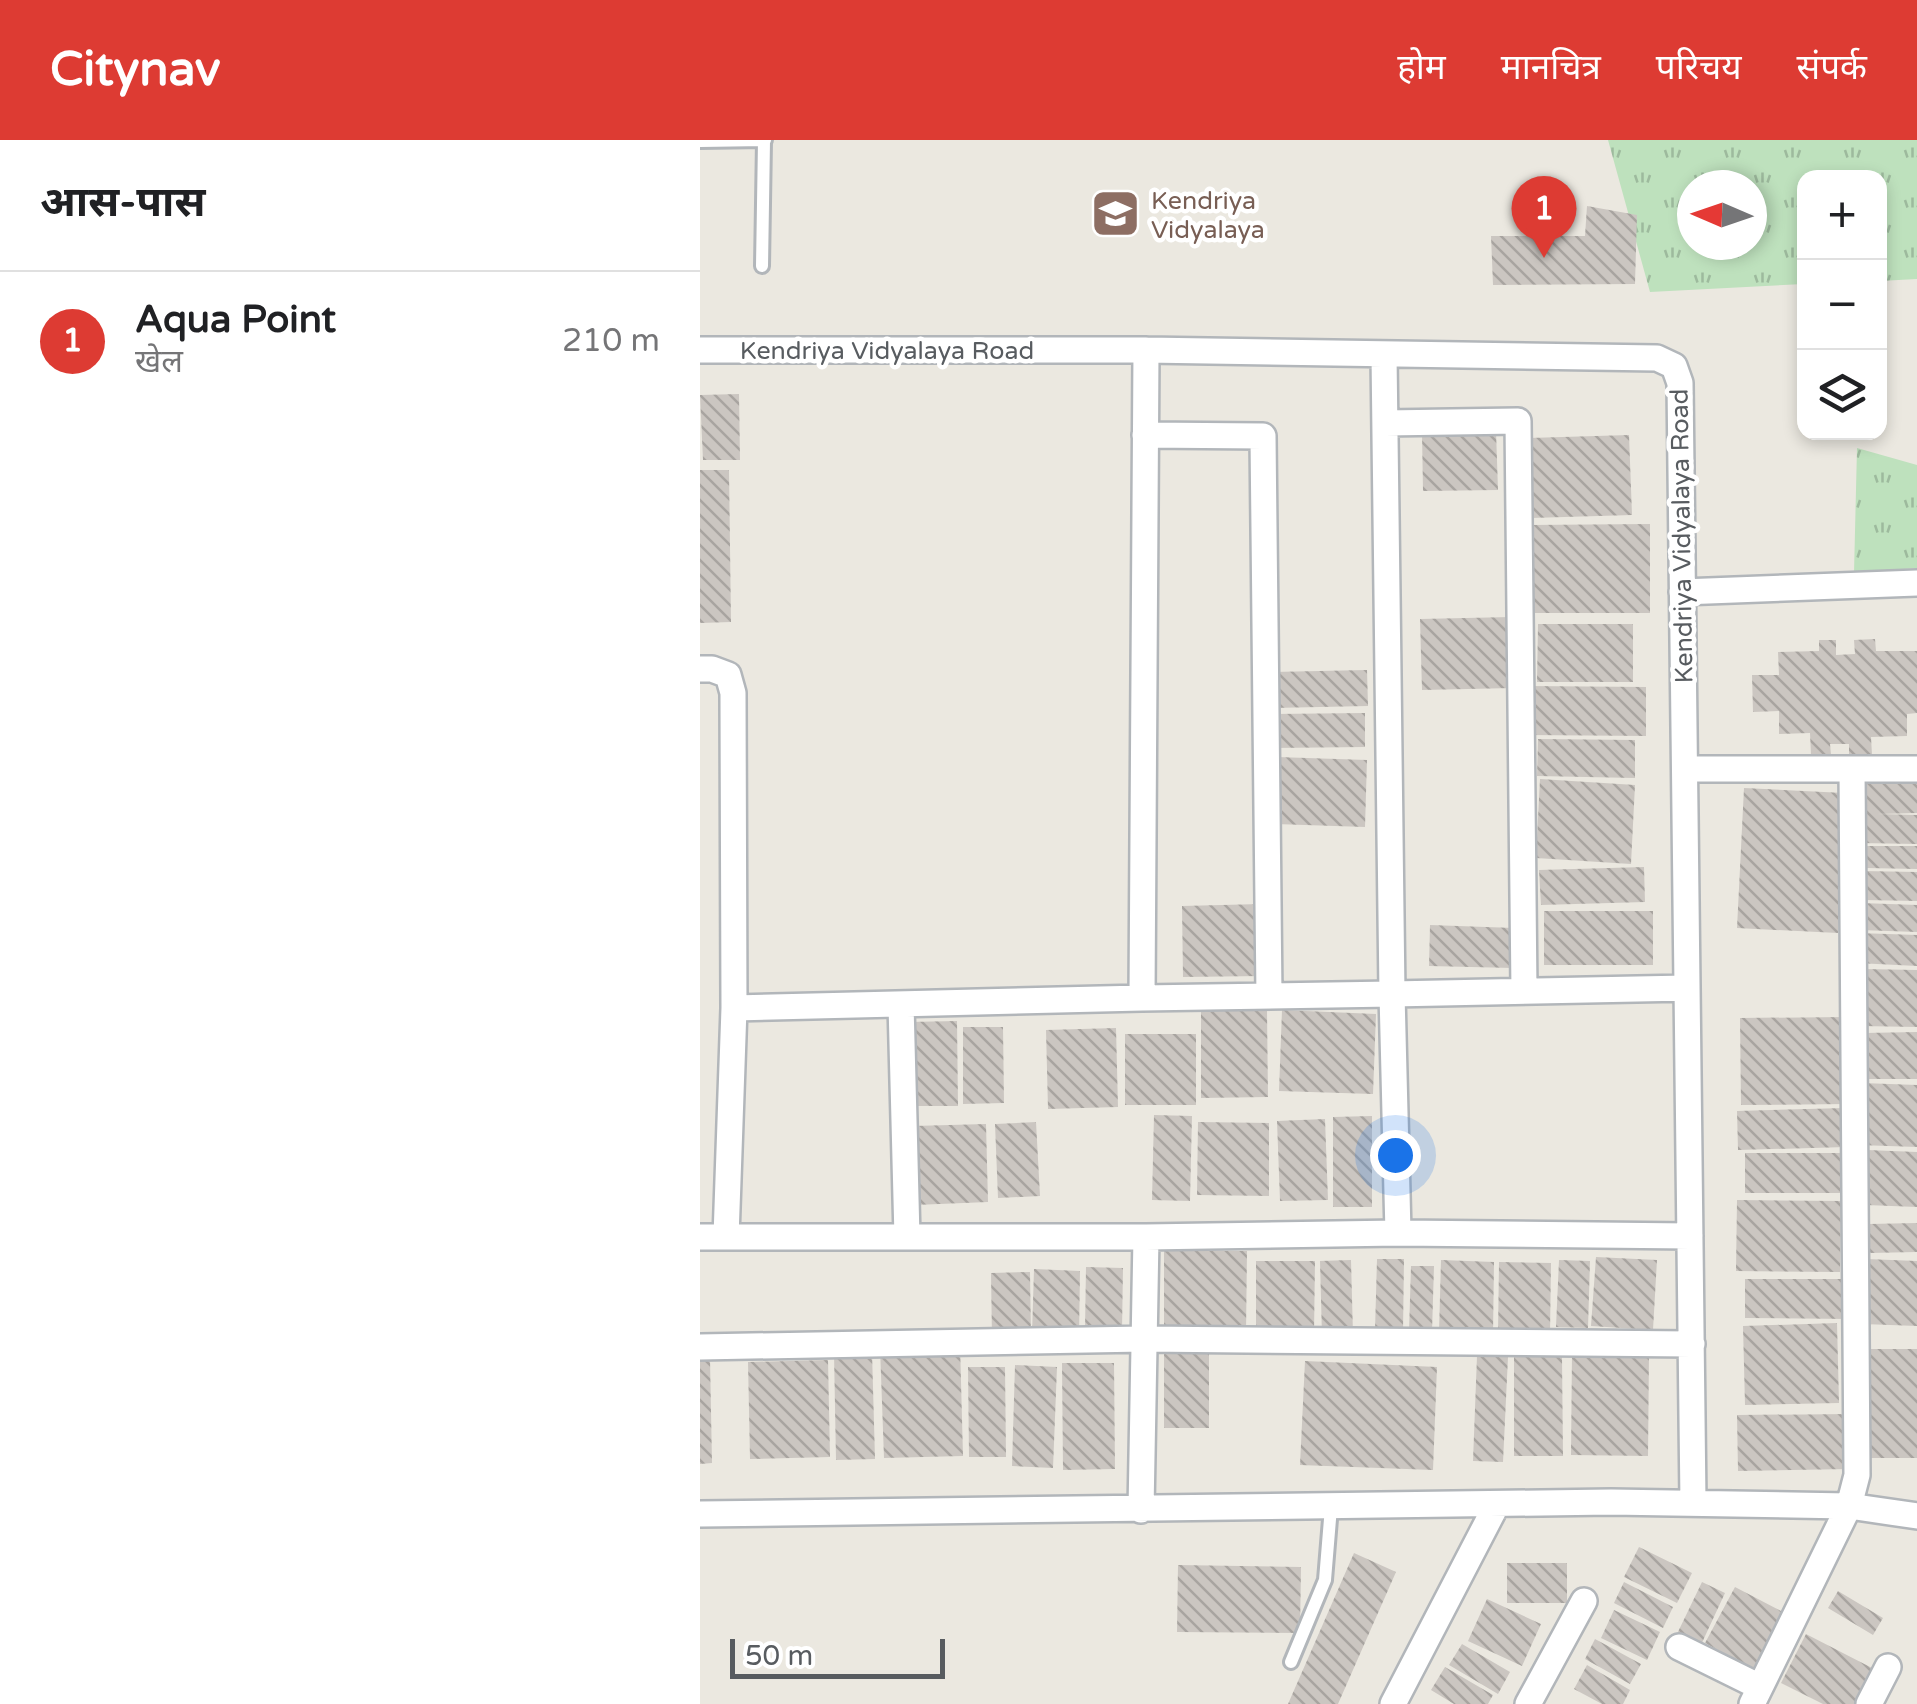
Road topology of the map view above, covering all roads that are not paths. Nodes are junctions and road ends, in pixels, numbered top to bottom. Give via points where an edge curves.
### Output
1 (700, 141) edge
2 (765, 141) edge
3 (762, 266) dead end
4 (700, 350) edge
5 (1146, 350) junction
6 (1384, 354) junction
7 (1385, 424) junction
8 (1145, 435) junction
9 (1917, 583) edge
10 (1682, 592) junction
11 (700, 669) edge
12 (1852, 768) junction
13 (1684, 769) junction
14 (1917, 769) edge
15 (1687, 988) junction
16 (1524, 992) junction
17 (1392, 994) junction
18 (1268, 996) junction
19 (1142, 998) junction
20 (901, 1004) junction
21 (734, 1008) junction
22 (1398, 1233) junction
23 (1690, 1236) junction
24 (713, 1237) edge
25 (906, 1237) junction
26 (1146, 1238) junction
27 (1144, 1339) junction
28 (1692, 1344) junction
29 (700, 1347) edge
30 (1694, 1503) junction
31 (1497, 1504) junction
32 (1330, 1506) junction
33 (1849, 1506) junction
34 (1140, 1510) junction
35 (700, 1514) edge
36 (1917, 1516) edge
37 (1584, 1601) dead end
38 (1679, 1647) dead end
39 (1291, 1662) dead end
40 (1888, 1667) dead end
41 (1756, 1696) edge
42 (1393, 1704) edge
43 (1528, 1704) edge
44 (1869, 1704) edge

1 - 2 lane
2 - 3 lane
4 - 5 street, Kendriya Vidyalaya Road
5 - 6 street, Kendriya Vidyalaya Road
5 - 8 street
6 - 7 street
6 - 10 street, Kendriya Vidyalaya Road via 1657,358 1674,366 1680,383
7 - 16 street via 1518,421
7 - 17 street
8 - 18 street via 1263,436
8 - 19 street
9 - 10 street
10 - 13 street, Kendriya Vidyalaya Road
11 - 21 street via 728,675 733,693
12 - 13 street
12 - 14 street
12 - 33 street via 1858,1439
13 - 15 street, Kendriya Vidyalaya Road
15 - 16 street
15 - 23 street, Kendriya Vidyalaya Road
16 - 17 street
17 - 18 street
17 - 22 street
18 - 19 street
19 - 20 street
20 - 21 street
20 - 25 street
21 - 24 street
22 - 23 street
22 - 26 street
23 - 28 street, Kendriya Vidyalaya Road
24 - 25 street
25 - 26 street
26 - 27 street
27 - 28 street
27 - 29 street
27 - 34 street
28 - 30 street, Kendriya Vidyalaya Road
30 - 31 street
30 - 33 street
31 - 32 street
31 - 42 street
32 - 34 street
32 - 39 lane via 1325,1580
33 - 36 street
33 - 41 street
34 - 35 street
37 - 43 street
38 - 41 street
40 - 44 street

